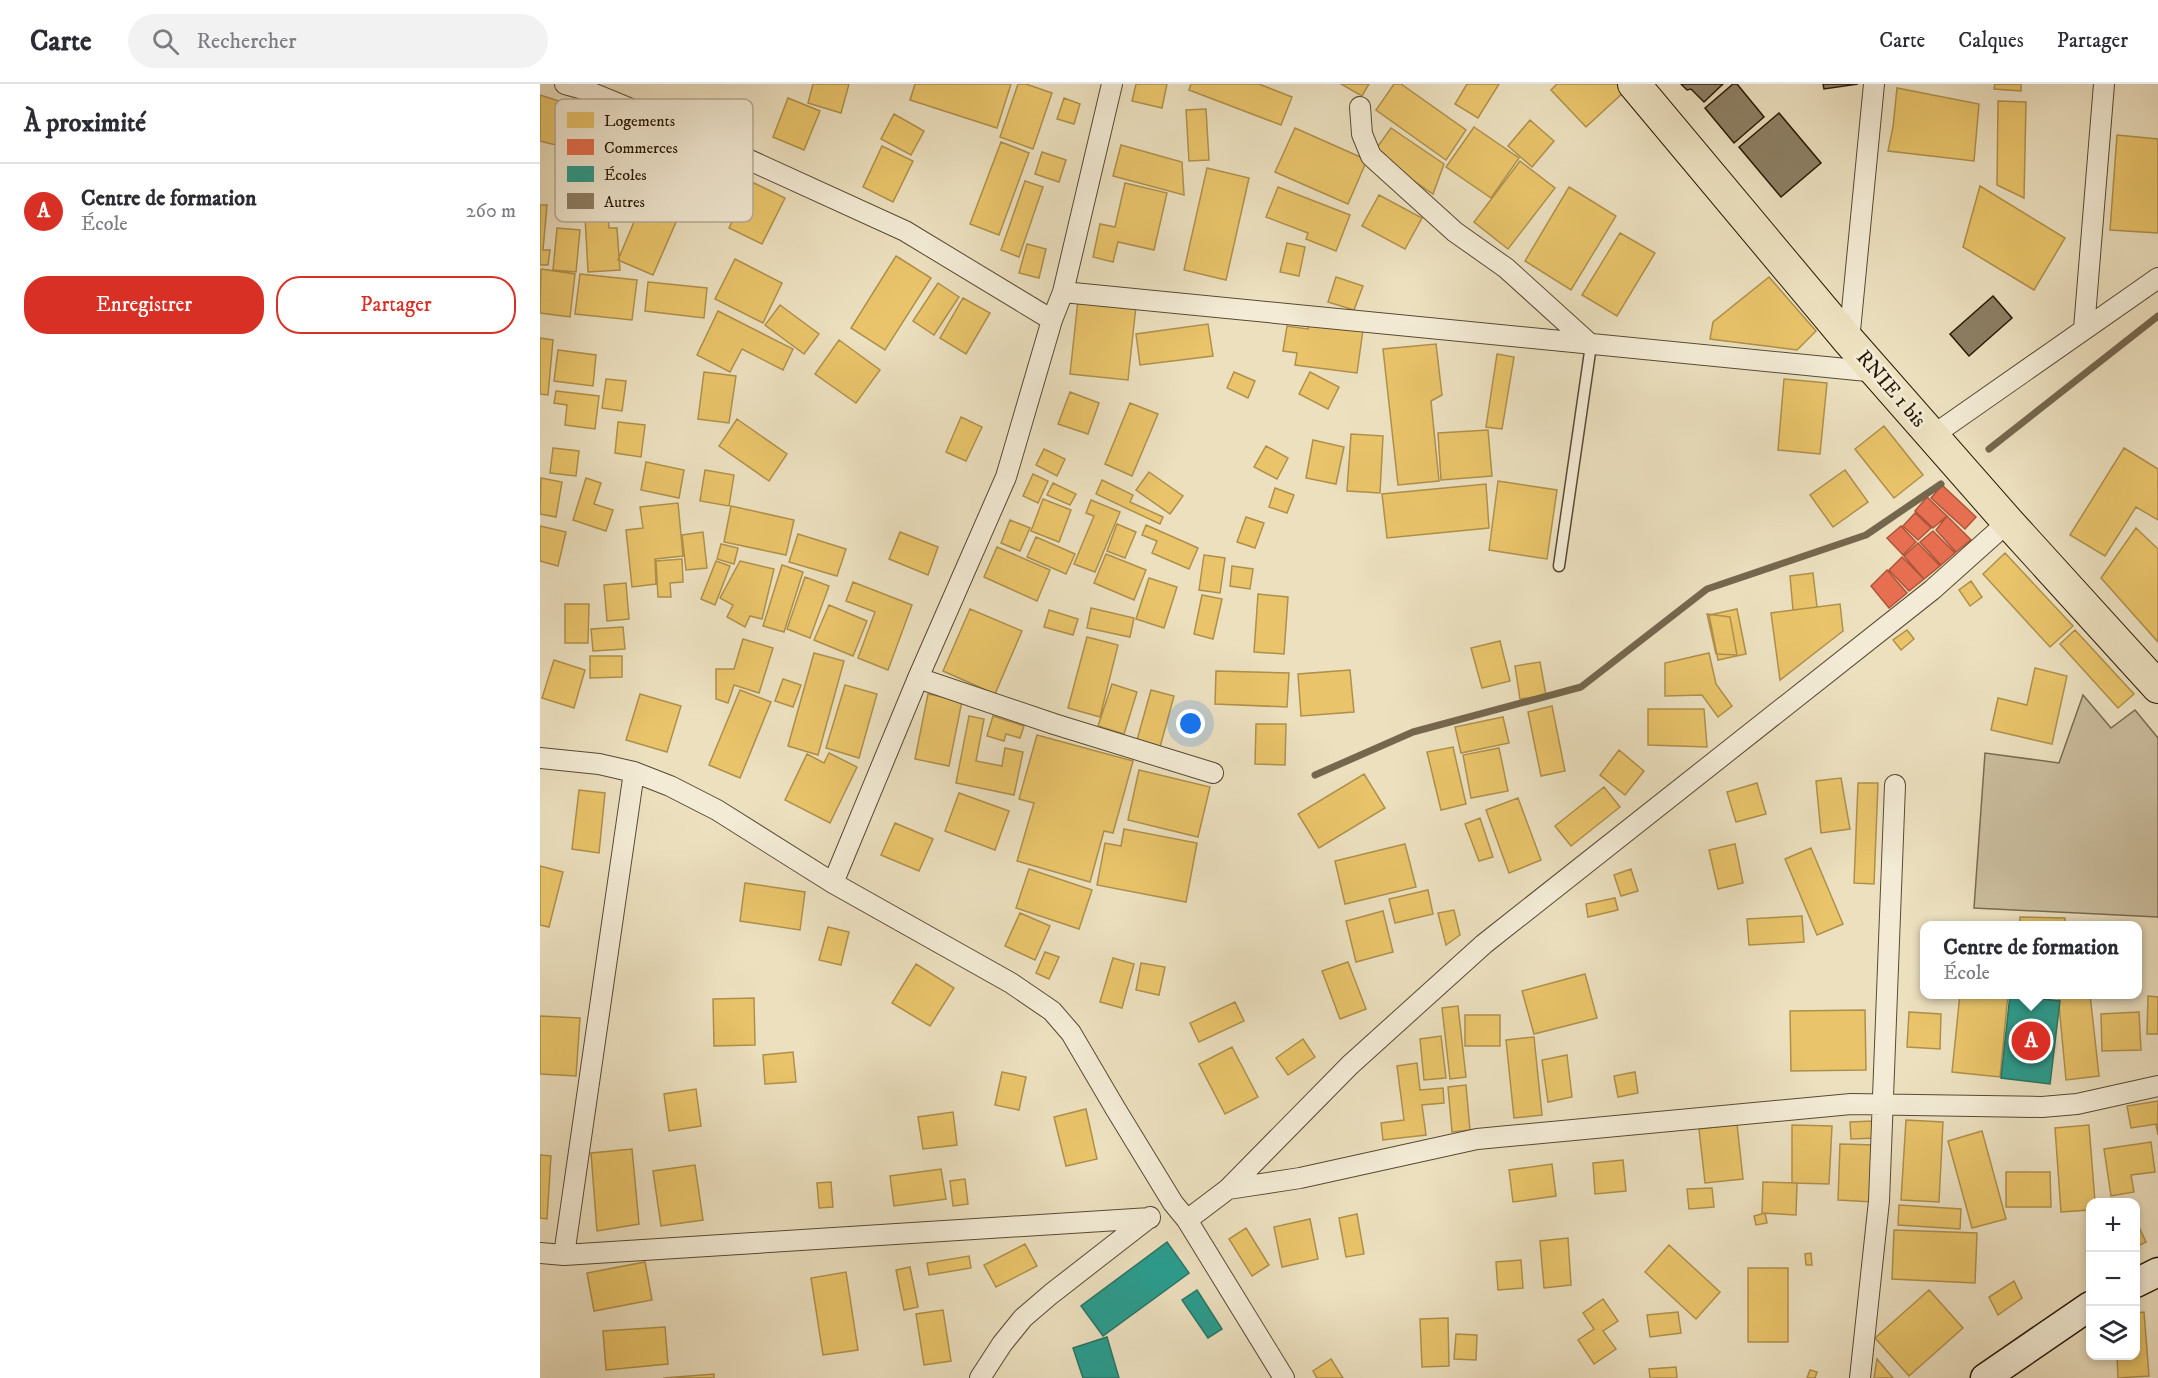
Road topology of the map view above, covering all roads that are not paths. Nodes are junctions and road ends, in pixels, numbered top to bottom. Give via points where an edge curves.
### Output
1 (565, 84) edge
2 (1112, 84) edge
3 (1634, 84) edge
4 (1874, 84) edge
5 (2104, 84) edge
6 (607, 99) edge
7 (1360, 107) dead end
8 (753, 162) edge
9 (2158, 278) edge
10 (1063, 292) junction
11 (1052, 320) junction
12 (2084, 329) junction
13 (1849, 341) junction
14 (1591, 345) junction
15 (1877, 372) junction
16 (1932, 436) junction
17 (2008, 522) junction
18 (1559, 566) dead end
19 (918, 678) junction
20 (2158, 687) edge
21 (540, 758) edge
22 (634, 772) junction
23 (1213, 773) dead end
24 (1895, 785) dead end
25 (833, 883) junction
26 (2158, 1086) edge
27 (1884, 1104) junction
28 (1228, 1189) junction
29 (1173, 1203) junction
30 (1150, 1218) junction
31 (1187, 1220) junction
32 (540, 1253) edge
33 (564, 1255) junction
34 (2158, 1272) edge
35 (2140, 1280) edge
36 (2086, 1309) edge
37 (980, 1378) edge
38 (1284, 1378) edge
39 (1860, 1378) edge
40 (1985, 1378) edge

1 - 6 street
2 - 10 street
3 - 13 main road, RNIE 1 bis
4 - 13 street
5 - 12 street
7 - 14 street via 1362,134 1371,156 1455,232 1506,268
8 - 11 street via 905,231
9 - 12 street
10 - 11 street
10 - 14 street
11 - 19 street via 1006,477
12 - 16 street
13 - 15 main road, RNIE 1 bis
14 - 15 street
14 - 18 lane
15 - 16 main road, RNIE 1 bis
16 - 17 main road, RNIE 1 bis
17 - 20 main road, RNIE 1 bis
17 - 28 street via 1932,590 1484,944 1350,1065
19 - 23 street
19 - 25 street
21 - 22 street
22 - 25 street via 717,810
22 - 33 street
24 - 27 street
25 - 29 street via 1011,983 1052,1011 1071,1033
26 - 27 street via 2077,1104 2042,1107
27 - 28 street via 1477,1139 1300,1178
27 - 39 street via 1879,1201
28 - 31 street
29 - 30 street
29 - 31 street
30 - 33 street
30 - 37 street via 1023,1318
31 - 38 street
32 - 33 street
34 - 35 main road
36 - 40 main road

